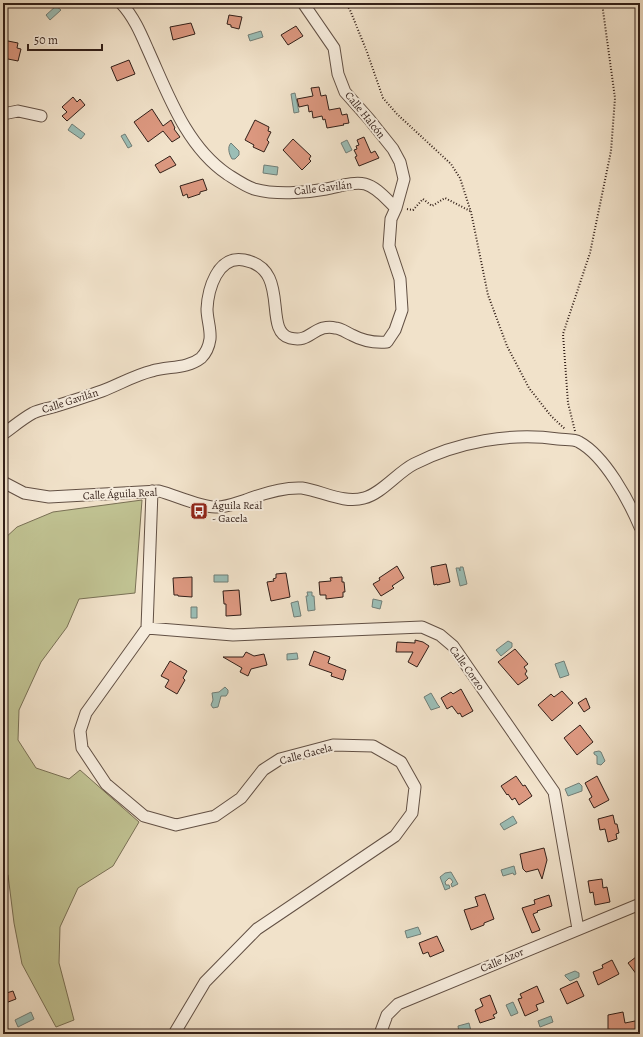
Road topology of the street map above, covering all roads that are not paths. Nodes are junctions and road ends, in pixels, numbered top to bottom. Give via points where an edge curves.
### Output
1 (121, 3) edge
2 (303, 3) edge
3 (3, 114) edge
4 (41, 116) dead end
5 (396, 208) junction
6 (3, 434) edge
7 (3, 482) edge
8 (152, 491) junction
9 (640, 527) edge
10 (146, 628) junction
11 (640, 904) edge
12 (578, 929) junction
13 (174, 1034) edge
14 (380, 1034) edge

1 - 5 street, Calle Gavilán via 137,26 185,128 204,154 226,173 252,188 275,193 325,190 354,183 365,184
2 - 5 street, Calle Halcón via 334,48 338,74 345,92 393,149 400,162 404,179
3 - 4 street via 18,111
5 - 6 street, Calle Gavilán via 391,219 389,246 400,279 402,310 395,330 386,342 373,343 337,328 324,328 300,340 288,338 277,323 272,282 256,264 234,260 224,265 210,289 207,310 209,346 204,355 195,362 152,371 33,413
7 - 8 street, Calle Águila Real via 24,492 49,497
8 - 9 street, Calle Águila Real via 216,507 230,506 282,489 302,488 350,499 365,498 413,464 448,449 493,440 540,436 578,441 593,451 622,493
8 - 10 street
10 - 12 street, Calle Corzo via 232,635 422,627 440,635 453,646 554,792
10 - 13 street, Calle Gacela via 86,713 80,732 82,748 106,784 144,816 176,825 215,816 241,798 263,770 280,759 333,745 373,746 401,762 415,787 412,813 395,836 257,930 205,982
11 - 12 street, Calle Azor
12 - 14 street, Calle Azor via 398,1004 387,1015

